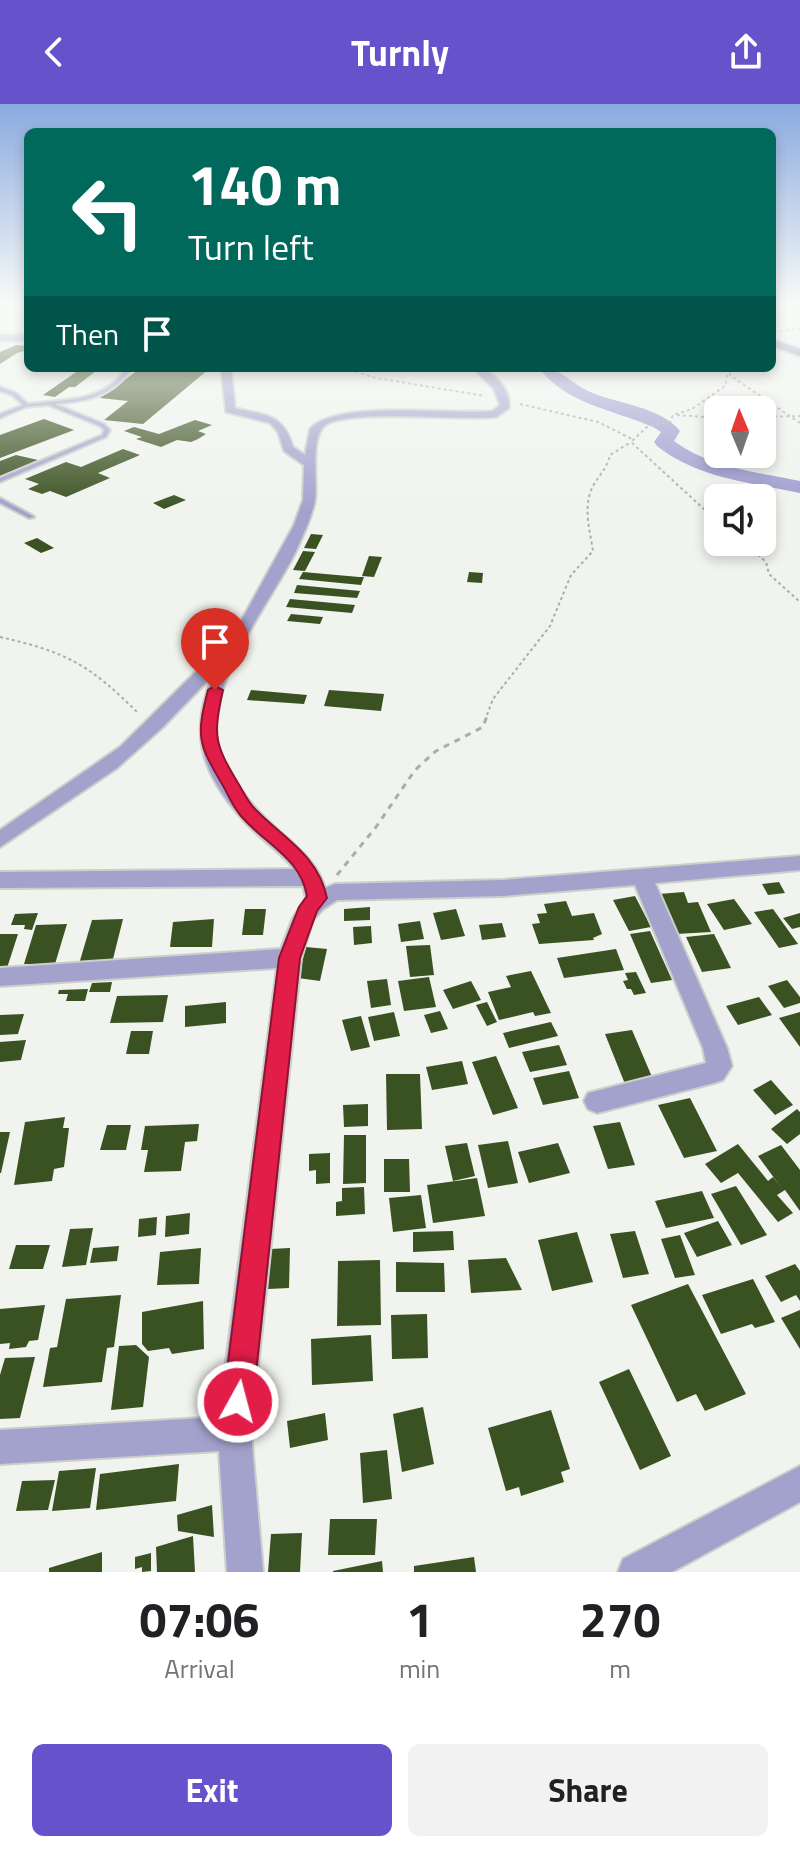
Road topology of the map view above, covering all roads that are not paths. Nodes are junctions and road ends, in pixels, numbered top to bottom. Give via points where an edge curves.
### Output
1 (126, 374) edge
2 (227, 374) edge
3 (484, 374) edge
4 (0, 389) edge
5 (50, 404) junction
6 (26, 405) junction
7 (0, 416) edge
8 (309, 463) junction
9 (0, 480) edge
10 (0, 500) edge
11 (31, 517) dead end
12 (243, 634) junction
13 (0, 840) edge
14 (800, 863) edge
15 (642, 877) junction
16 (0, 880) edge
17 (315, 889) junction
18 (290, 958) junction
19 (0, 977) edge
20 (597, 1101) dead end
21 (234, 1433) junction
22 (0, 1447) edge
23 (800, 1483) edge
24 (245, 1572) edge
25 (636, 1572) edge

1 - 5 lane via 96,397
2 - 8 street via 230,410 269,418 283,431 288,449
3 - 8 street via 505,399 502,411 487,416 365,414 332,419 315,429
4 - 6 lane
5 - 6 lane
5 - 9 lane via 102,425 107,430 104,436
6 - 7 lane
8 - 12 street via 309,500 301,525
10 - 11 lane
12 - 13 street via 110,764
12 - 17 street via 215,690 208,723 210,749 247,812 292,851
14 - 15 street
15 - 17 street via 503,888
15 - 20 street via 719,1066 714,1072
16 - 17 street via 293,876
17 - 18 street
18 - 19 street
18 - 21 street
21 - 22 street
21 - 24 street
23 - 25 street

